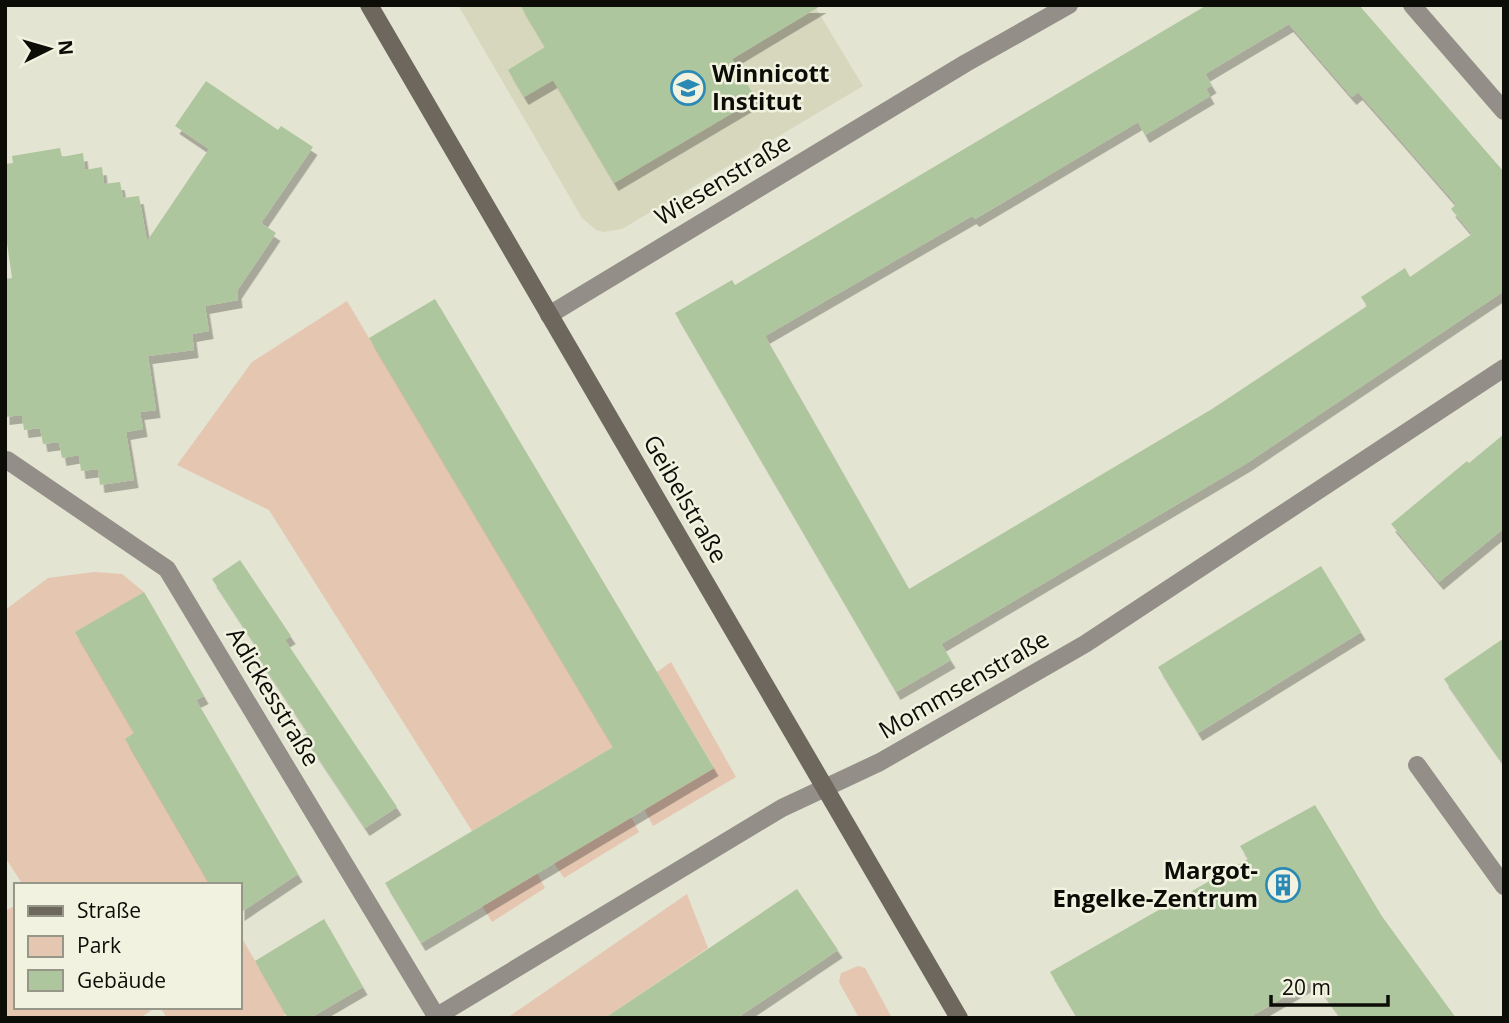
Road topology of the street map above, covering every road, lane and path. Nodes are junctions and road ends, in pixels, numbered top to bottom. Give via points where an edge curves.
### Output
1 (369, 5) edge
2 (1069, 5) edge
3 (1412, 5) edge
4 (1504, 111) edge
5 (549, 315) junction
6 (1504, 368) edge
7 (7, 460) dead end
8 (1417, 765) dead end
9 (824, 788) junction
10 (1504, 886) edge
11 (435, 1017) edge
12 (959, 1018) edge

1 - 5 street, Geibelstraße
2 - 5 street, Wiesenstraße
3 - 4 street
5 - 9 street, Geibelstraße
6 - 9 street, Mommsenstraße via 1085,644 880,762
7 - 11 street, Adickesstraße via 167,569
8 - 10 street
9 - 11 street, Mommsenstraße via 782,808
9 - 12 street, Geibelstraße

